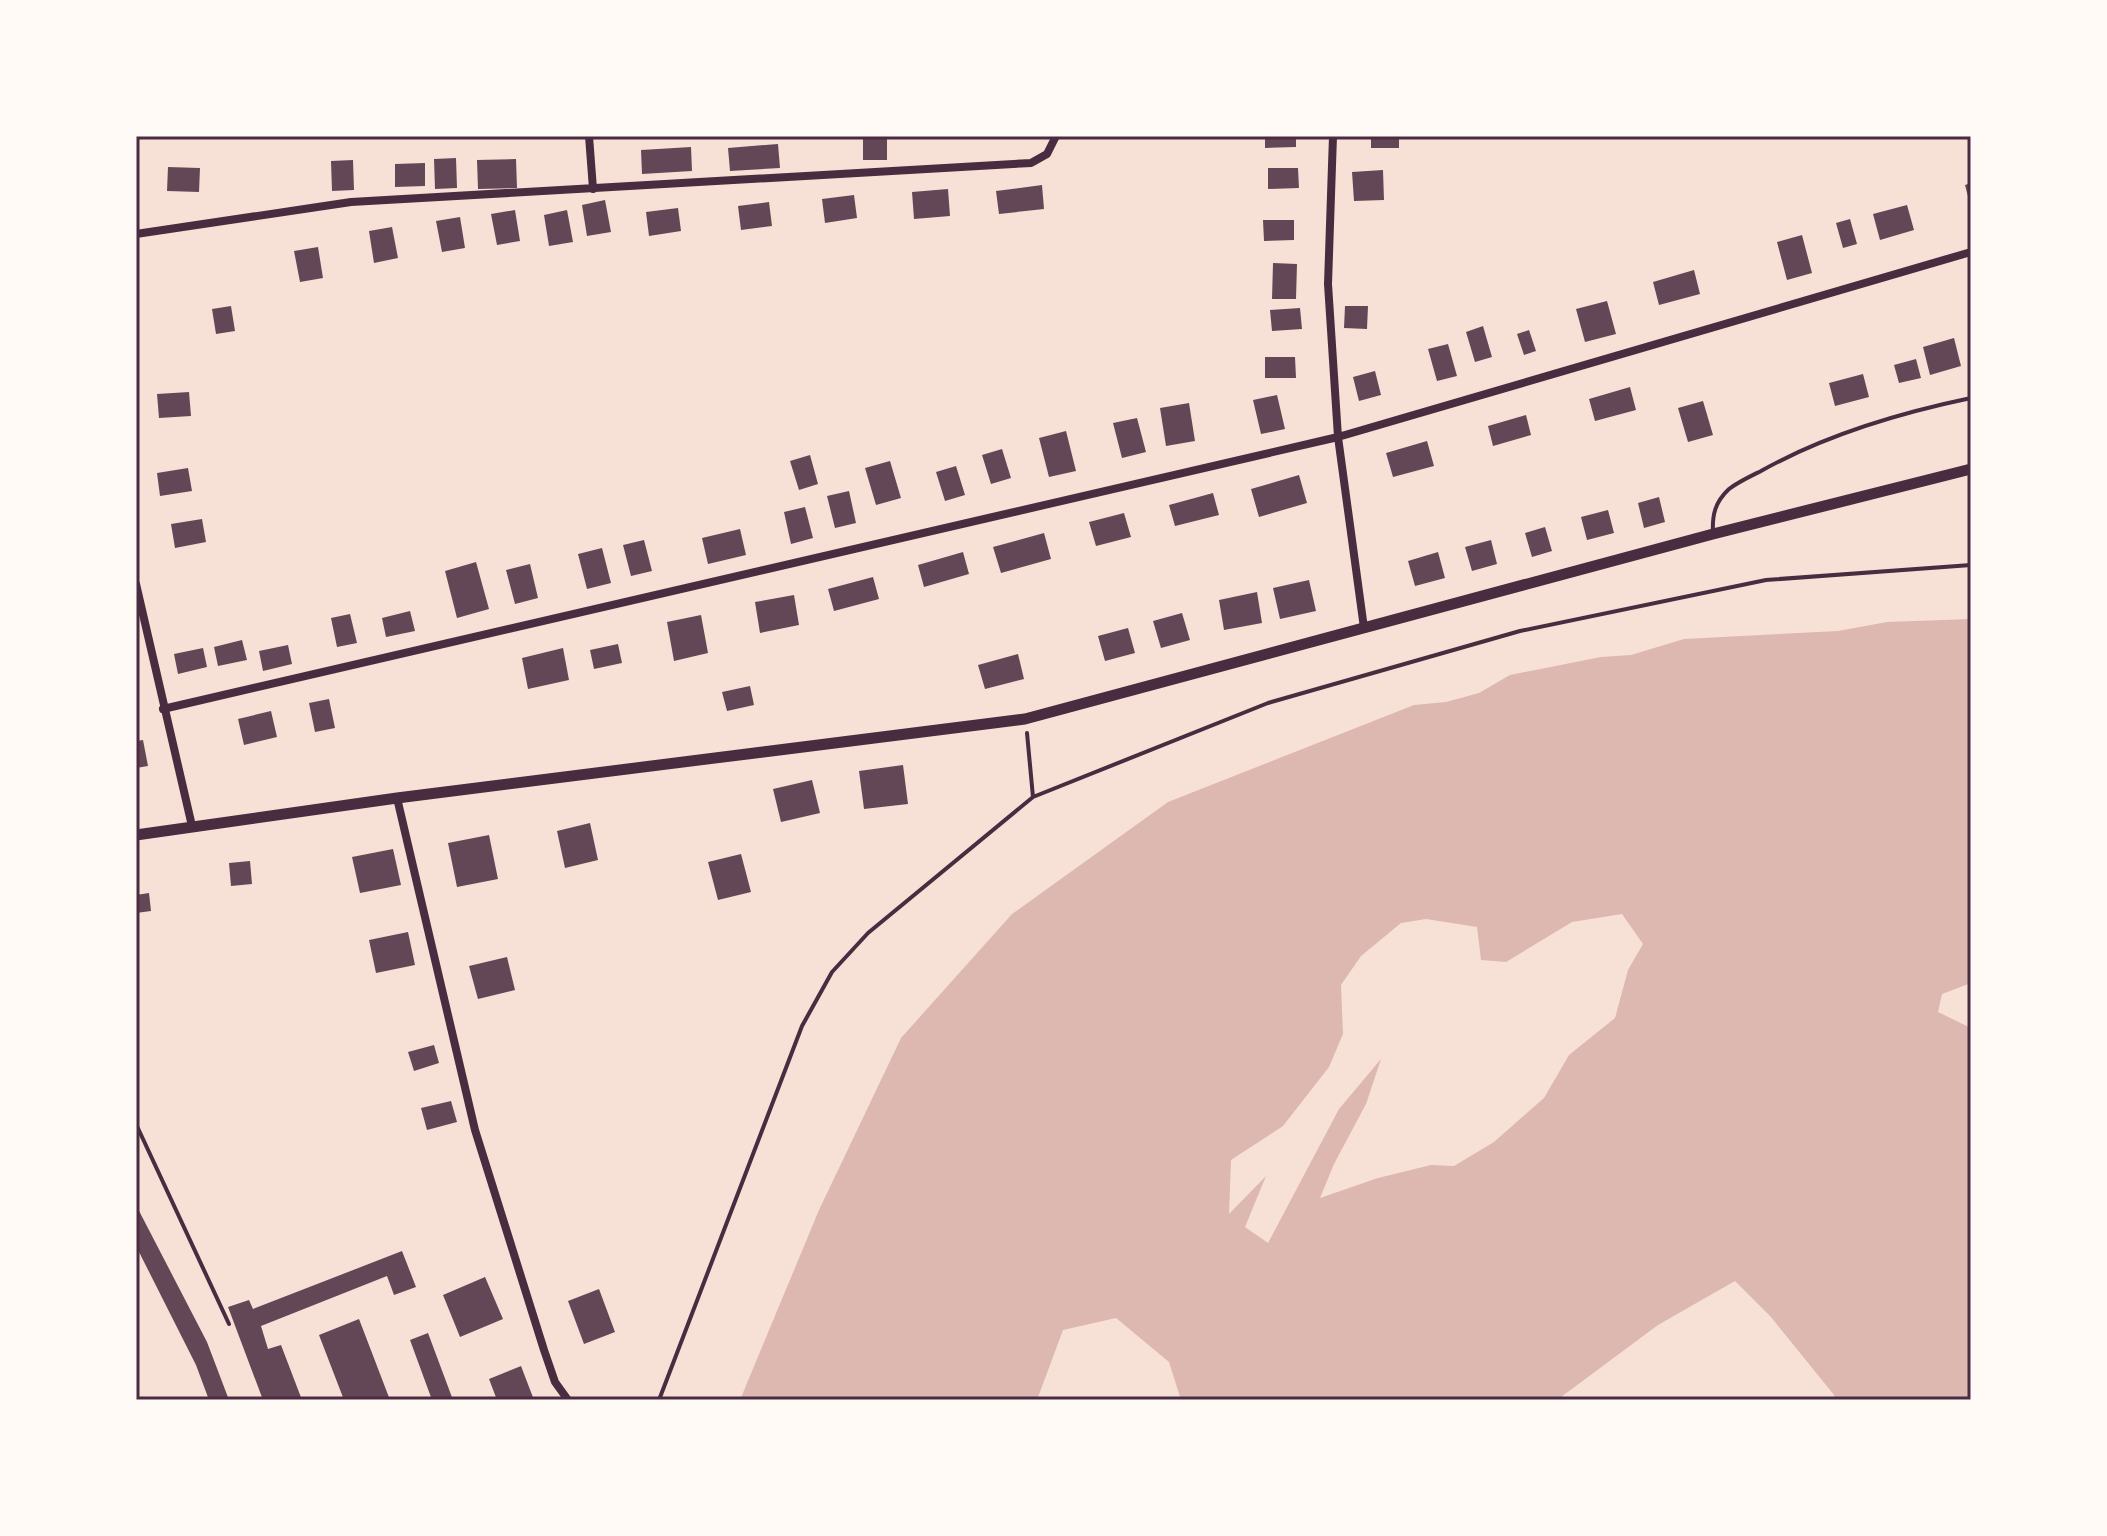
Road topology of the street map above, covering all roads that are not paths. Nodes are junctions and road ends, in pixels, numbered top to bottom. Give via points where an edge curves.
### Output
1 (589, 136) edge
2 (1056, 136) edge
3 (1333, 136) edge
4 (593, 189) junction
5 (136, 234) edge
6 (1971, 252) edge
7 (1971, 398) edge
8 (1338, 437) junction
9 (1971, 469) edge
10 (1713, 534) junction
11 (136, 584) edge
12 (1364, 628) junction
13 (163, 709) junction
14 (397, 798) junction
15 (192, 826) junction
16 (136, 835) edge
17 (136, 1124) edge
18 (229, 1324) dead end
19 (568, 1400) edge

1 - 4 street
2 - 4 street via 1047,154 1031,163
3 - 8 street via 1328,284
4 - 5 street via 351,202
6 - 8 street
7 - 10 lane via 1800,449 1730,488 1712,514
8 - 12 street
8 - 13 street
9 - 10 street
10 - 12 street
11 - 13 street
12 - 14 street via 1025,719
13 - 15 street
14 - 15 street
14 - 19 street via 475,1130 555,1382
15 - 16 street
17 - 18 lane

